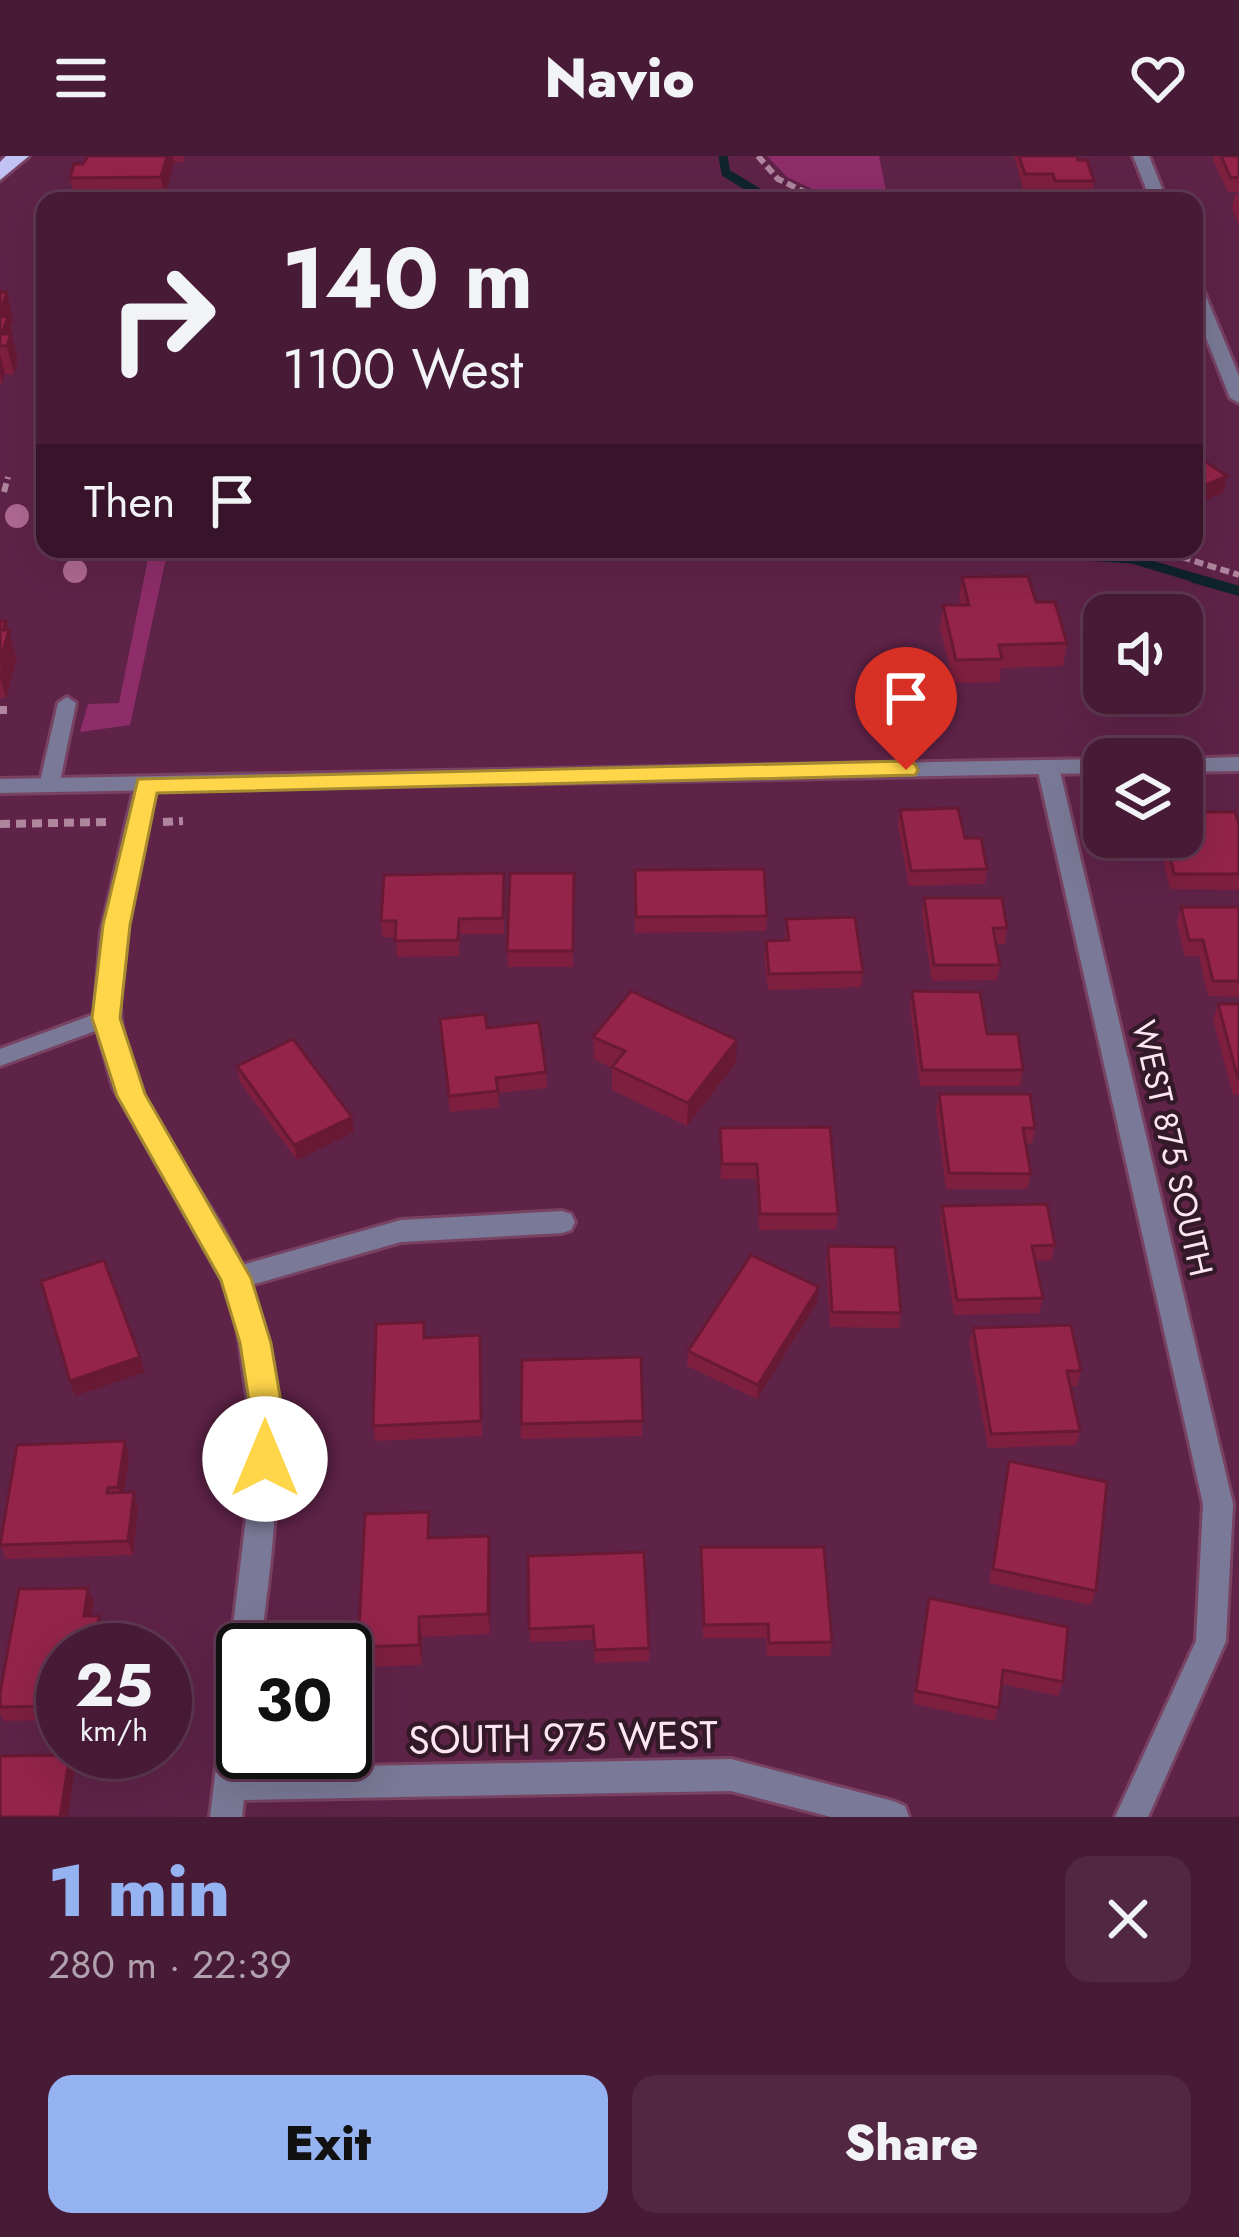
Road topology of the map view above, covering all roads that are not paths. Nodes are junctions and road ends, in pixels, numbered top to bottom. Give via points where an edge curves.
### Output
1 (18, 156) edge
2 (1141, 156) edge
3 (0, 174) edge
4 (1155, 192) edge
5 (1203, 309) edge
6 (1239, 398) edge
7 (67, 703) dead end
8 (1239, 764) edge
9 (1203, 765) edge
10 (1083, 766) edge
11 (1048, 767) junction
12 (146, 785) junction
13 (0, 786) edge
14 (49, 786) junction
15 (106, 1018) junction
16 (0, 1058) edge
17 (562, 1222) dead end
18 (236, 1278) junction
19 (248, 1623) edge
20 (227, 1801) edge
21 (892, 1817) edge
22 (1131, 1817) edge

1 - 3 highway
2 - 4 street
5 - 6 street
7 - 14 lane
8 - 9 street
10 - 11 street
11 - 12 street
11 - 22 street, WEST 875 SOUTH via 1218,1504 1211,1641
12 - 14 street
12 - 15 street
13 - 14 street
15 - 16 lane
15 - 18 street via 131,1096
17 - 18 street via 401,1231
18 - 19 street via 267,1414
20 - 21 street, SOUTH 975 WEST via 730,1775

